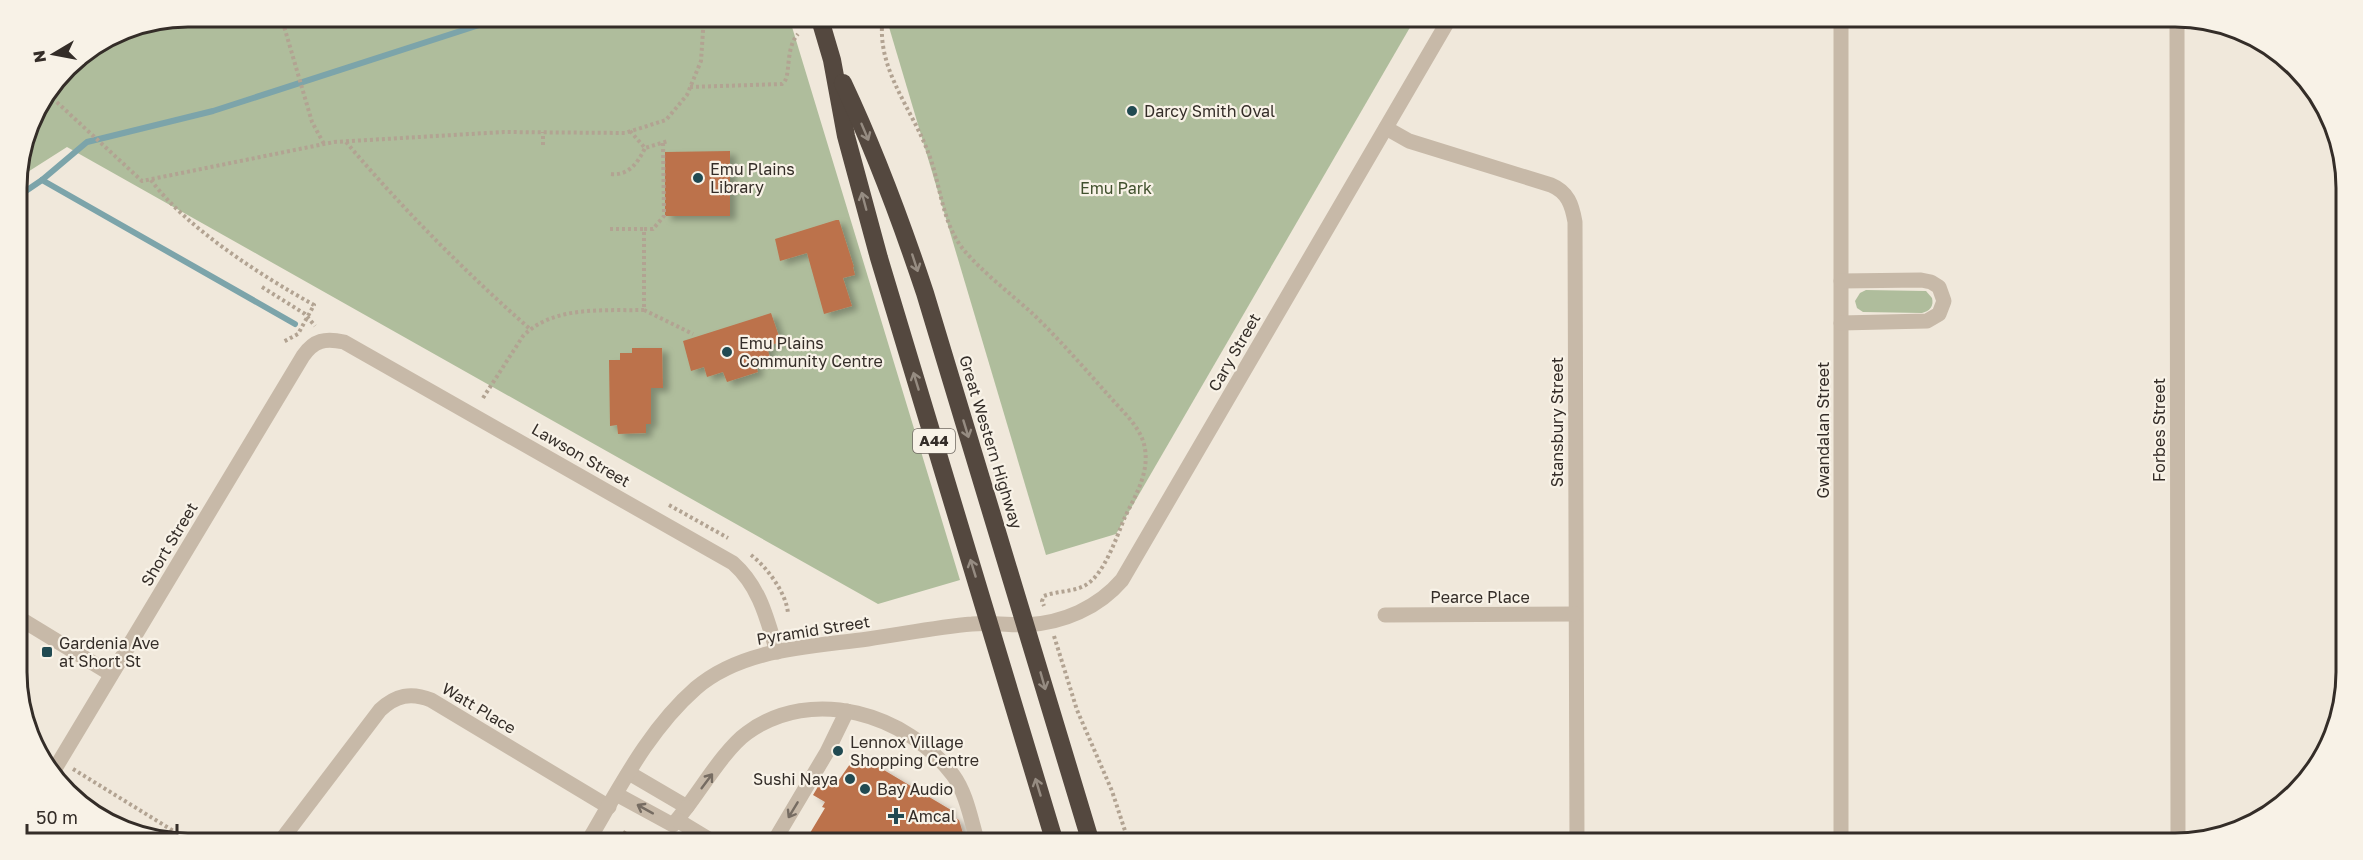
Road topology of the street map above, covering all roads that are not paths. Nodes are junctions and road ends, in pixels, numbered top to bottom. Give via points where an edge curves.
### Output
1 (822, 27) edge
2 (1445, 27) edge
3 (1841, 27) edge
4 (2176, 27) edge
5 (832, 60) junction
6 (1386, 128) junction
7 (1841, 281) junction
8 (1841, 323) junction
9 (321, 340) joint
10 (1575, 614) junction
11 (1385, 615) dead end
12 (27, 623) edge
13 (989, 624) junction
14 (1026, 625) junction
15 (777, 652) junction
16 (111, 674) junction
17 (847, 711) junction
18 (57, 765) edge
19 (629, 773) junction
20 (613, 800) junction
21 (687, 807) junction
22 (675, 823) junction
23 (287, 833) edge
24 (593, 833) edge
25 (696, 833) edge
26 (780, 833) edge
27 (975, 833) edge
28 (1051, 833) edge
29 (1087, 833) edge
30 (1577, 833) edge
31 (1841, 833) edge
32 (2178, 833) edge

1 - 5 highway, Great Western Highway / A44
2 - 6 street, Cary Street
3 - 7 street, Gwandalan Street
4 - 32 street, Forbes Street
13 -> 5 highway, Great Western Highway / A44 via 879,258 846,136
5 -> 14 highway, Great Western Highway / A44 via 905,232
6 - 10 street, Stansbury Street via 1409,141 1551,185 1570,202 1575,222
6 - 14 street, Cary Street via 1122,580 1103,600 1084,610
7 - 8 street, Gwandalan Street
7 - 8 street via 1926,280 1939,287 1944,301 1939,314 1927,321
8 - 31 street, Gwandalan Street
9 - 15 street, Lawson Street via 344,342 727,559 752,583
9 - 16 street, Short Street via 310,345 303,356
10 - 11 street, Pearce Place
10 - 30 street, Stansbury Street
12 - 16 street
13 - 14 street, Cary Street
13 - 15 street, Pyramid Street
28 -> 13 highway, Great Western Highway / A44
14 -> 29 highway, Great Western Highway / A44
15 - 19 street, Pyramid Street via 745,660 697,687 660,725
16 - 18 street, Short Street
21 -> 17 street via 743,736 765,721 810,709
17 -> 26 street
17 - 27 street via 874,717 901,730 937,756 962,790
19 - 20 street, Pyramid Street
19 - 21 street
22 -> 20 street
20 - 23 street, Watt Place via 431,700 413,694 398,697 380,710
20 - 24 street, Pyramid Street
21 - 22 street
22 - 25 street

